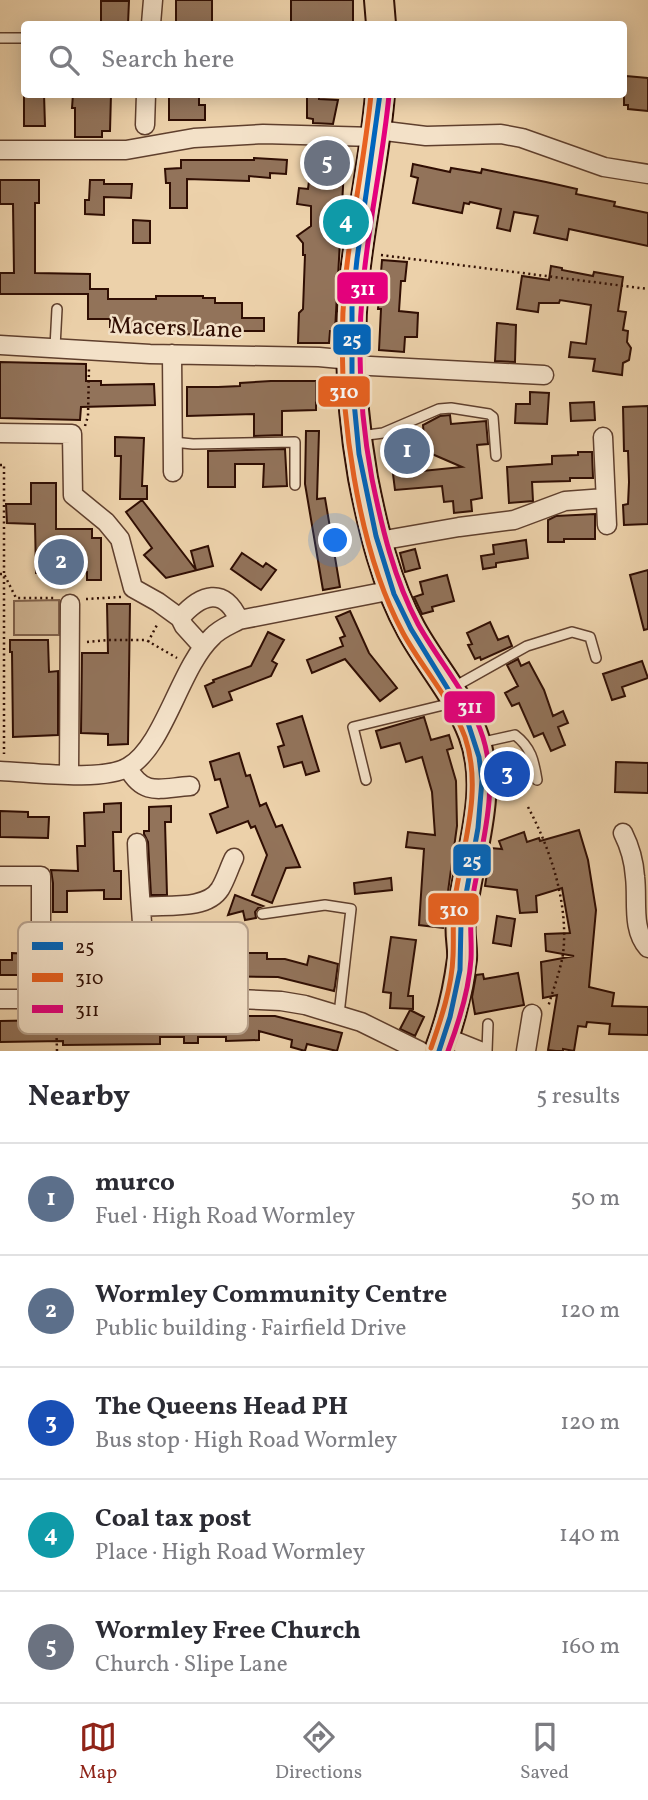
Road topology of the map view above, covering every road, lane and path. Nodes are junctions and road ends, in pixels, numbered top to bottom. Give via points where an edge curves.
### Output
1 (153, 0) edge
2 (379, 0) edge
3 (151, 21) edge
4 (380, 21) edge
5 (0, 38) edge
6 (21, 38) edge
7 (146, 98) edge
8 (380, 98) edge
9 (145, 125) dead end
10 (376, 134) junction
11 (0, 150) edge
12 (648, 174) edge
13 (358, 252) junction
14 (648, 289) edge
15 (57, 309) dead end
16 (0, 345) edge
17 (55, 346) junction
18 (89, 349) junction
19 (172, 354) junction
20 (351, 363) junction
21 (544, 374) dead end
22 (0, 433) edge
23 (72, 434) junction
24 (358, 436) junction
25 (603, 437) dead end
26 (173, 442) junction
27 (496, 456) dead end
28 (0, 465) edge
29 (173, 471) dead end
30 (295, 485) dead end
31 (605, 498) junction
32 (607, 525) dead end
33 (2, 540) edge
34 (379, 541) junction
35 (2, 573) edge
36 (393, 590) junction
37 (0, 593) edge
38 (4, 597) junction
39 (70, 604) dead end
40 (173, 612) junction
41 (239, 620) junction
42 (148, 642) junction
43 (79, 643) dead end
44 (203, 647) junction
45 (596, 658) dead end
46 (191, 666) junction
47 (453, 696) junction
48 (477, 744) junction
49 (128, 768) junction
50 (2, 771) edge
51 (69, 774) junction
52 (366, 780) dead end
53 (537, 780) dead end
54 (190, 786) dead end
55 (528, 807) dead end
56 (623, 834) dead end
57 (137, 843) dead end
58 (234, 858) dead end
59 (0, 876) edge
60 (141, 906) junction
61 (262, 914) dead end
62 (44, 922) edge
63 (143, 922) edge
64 (648, 948) edge
65 (0, 999) edge
66 (18, 999) edge
67 (248, 1001) edge
68 (539, 1013) joint
69 (339, 1014) junction
70 (488, 1024) dead end
71 (431, 1048) edge
72 (480, 1051) edge
73 (487, 1051) edge
74 (526, 1051) edge

1 - 3 street
2 - 4 main road
5 - 6 lane
7 - 9 street
8 - 10 main road
10 - 11 street via 194,138 126,150
10 - 12 street via 501,134 604,167
10 - 13 main road
13 - 14 path
13 - 20 main road
15 - 17 lane
16 - 17 street, Macers Lane
17 - 18 street, Macers Lane
18 - 19 street, Macers Lane
18 - 23 path via 89,416 85,427
19 - 20 street, Macers Lane via 318,357
19 - 26 street
20 - 21 street, Macers Lane
20 - 24 main road
22 - 23 street
23 - 40 street via 73,495 120,539 133,588
24 - 27 lane via 383,433 427,413 451,408 493,417
24 - 34 main road
25 - 31 street
26 - 29 street
26 - 30 lane via 295,442
28 - 33 path via 4,464
31 - 32 street
31 - 34 street via 565,501 514,520
33 - 35 path
34 - 36 main road
35 - 38 path
36 - 41 street
36 - 47 main road via 410,628
37 - 38 path
38 - 50 path
39 - 51 street
40 - 41 street via 216,597 229,604
40 - 42 path
40 - 44 street
41 - 44 street
42 - 43 path
42 - 46 path
44 - 46 street
45 - 47 lane via 590,637 572,632 527,646
46 - 49 street via 157,732
47 - 48 main road
47 - 52 lane via 353,727
48 - 53 lane via 515,735 527,744
48 - 71 main road via 480,807
49 - 51 street via 106,774
49 - 54 street via 146,788
50 - 51 street
55 - 68 path via 552,863 564,932 562,955
56 - 64 street via 636,880 639,928
57 - 60 street
58 - 60 street via 212,898
59 - 62 street via 41,876
60 - 63 street
61 - 69 lane via 325,905 351,909
65 - 66 street
67 - 69 street via 281,1001
68 - 74 street
69 - 71 street
70 - 73 lane
71 - 72 street

